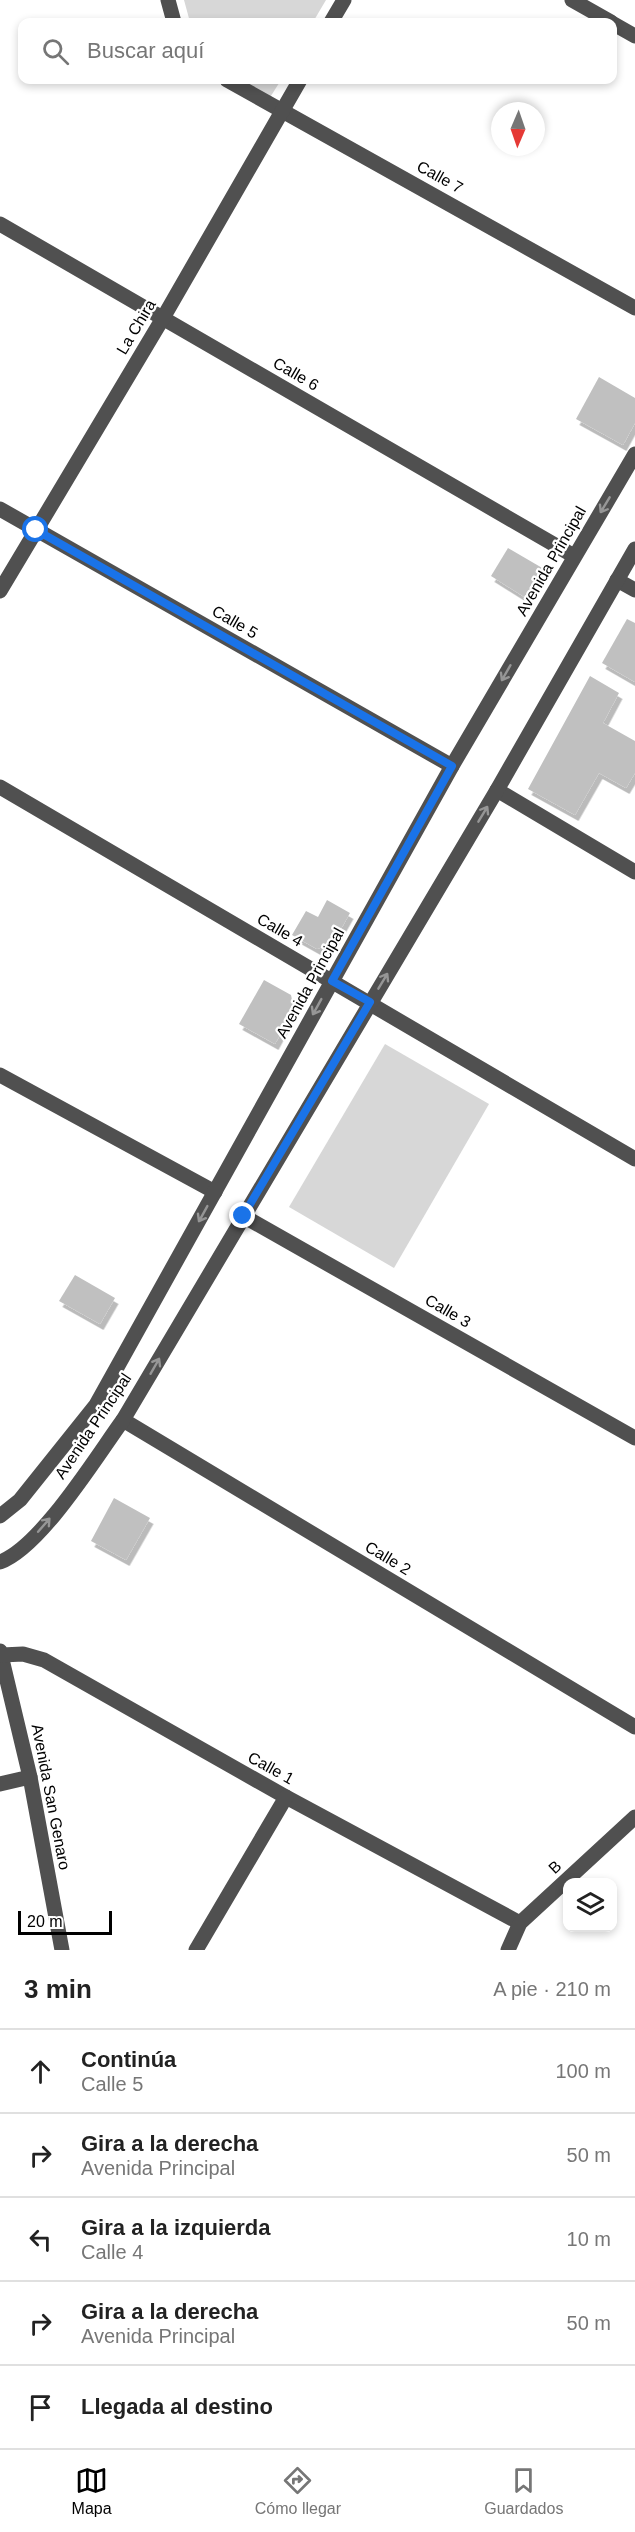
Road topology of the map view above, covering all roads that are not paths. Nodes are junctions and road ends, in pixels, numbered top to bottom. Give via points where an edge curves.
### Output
1 (168, 0) edge
2 (344, 0) edge
3 (572, 0) edge
4 (173, 18) edge
5 (334, 18) edge
6 (603, 18) edge
7 (617, 26) edge
8 (635, 36) edge
9 (235, 84) edge
10 (298, 84) edge
11 (283, 109) junction
12 (0, 224) edge
13 (635, 308) edge
14 (163, 318) junction
15 (635, 454) edge
16 (0, 509) edge
17 (36, 530) junction
18 (635, 549) edge
19 (574, 556) junction
20 (617, 580) junction
21 (635, 590) edge
22 (0, 591) edge
23 (452, 766) junction
24 (0, 787) edge
25 (497, 790) junction
26 (635, 872) edge
27 (332, 981) junction
28 (370, 1002) junction
29 (0, 1075) edge
30 (635, 1159) edge
31 (215, 1192) junction
32 (243, 1216) junction
33 (123, 1420) junction
34 (635, 1438) edge
35 (0, 1516) edge
36 (0, 1562) edge
37 (1, 1653) edge
38 (635, 1727) edge
39 (30, 1777) junction
40 (0, 1784) edge
41 (286, 1797) junction
42 (635, 1817) edge
43 (520, 1923) junction
44 (62, 1950) edge
45 (196, 1950) edge
46 (508, 1950) edge

1 - 4 street
2 - 5 street
3 - 6 street
7 - 8 street
9 - 11 street, Calle 7
10 - 11 street, La Chira
11 - 13 street, Calle 7
11 - 14 street, La Chira
12 - 14 street, Calle 6
14 - 17 street, La Chira
14 - 19 street, Calle 6
15 -> 19 street, Avenida Principal
16 - 17 street, Calle 5
17 - 22 street, La Chira
17 - 23 street, Calle 5
18 - 20 street, Avenida Principal
19 -> 23 street, Avenida Principal
20 - 21 street
20 - 25 street, Avenida Principal
23 - 27 street, Avenida Principal
24 - 27 street, Calle 4
25 - 26 street
28 -> 25 street, Avenida Principal
27 - 28 street, Calle 4
27 -> 31 street, Avenida Principal
28 - 30 street, Calle 4
28 - 32 street, Avenida Principal
29 - 31 street
31 -> 35 street, Avenida Principal via 96,1405 20,1500
33 -> 32 street, Avenida Principal
32 - 34 street, Calle 3
36 -> 33 street, Avenida Principal via 29,1543
33 - 38 street, Calle 2
37 - 39 street, Avenida San Genaro
37 - 41 street, Calle 1 via 44,1660
39 - 40 street
39 - 44 street, Avenida San Genaro
41 - 43 street, Calle 1
41 - 45 street
42 - 43 street, B
43 - 46 street, B

